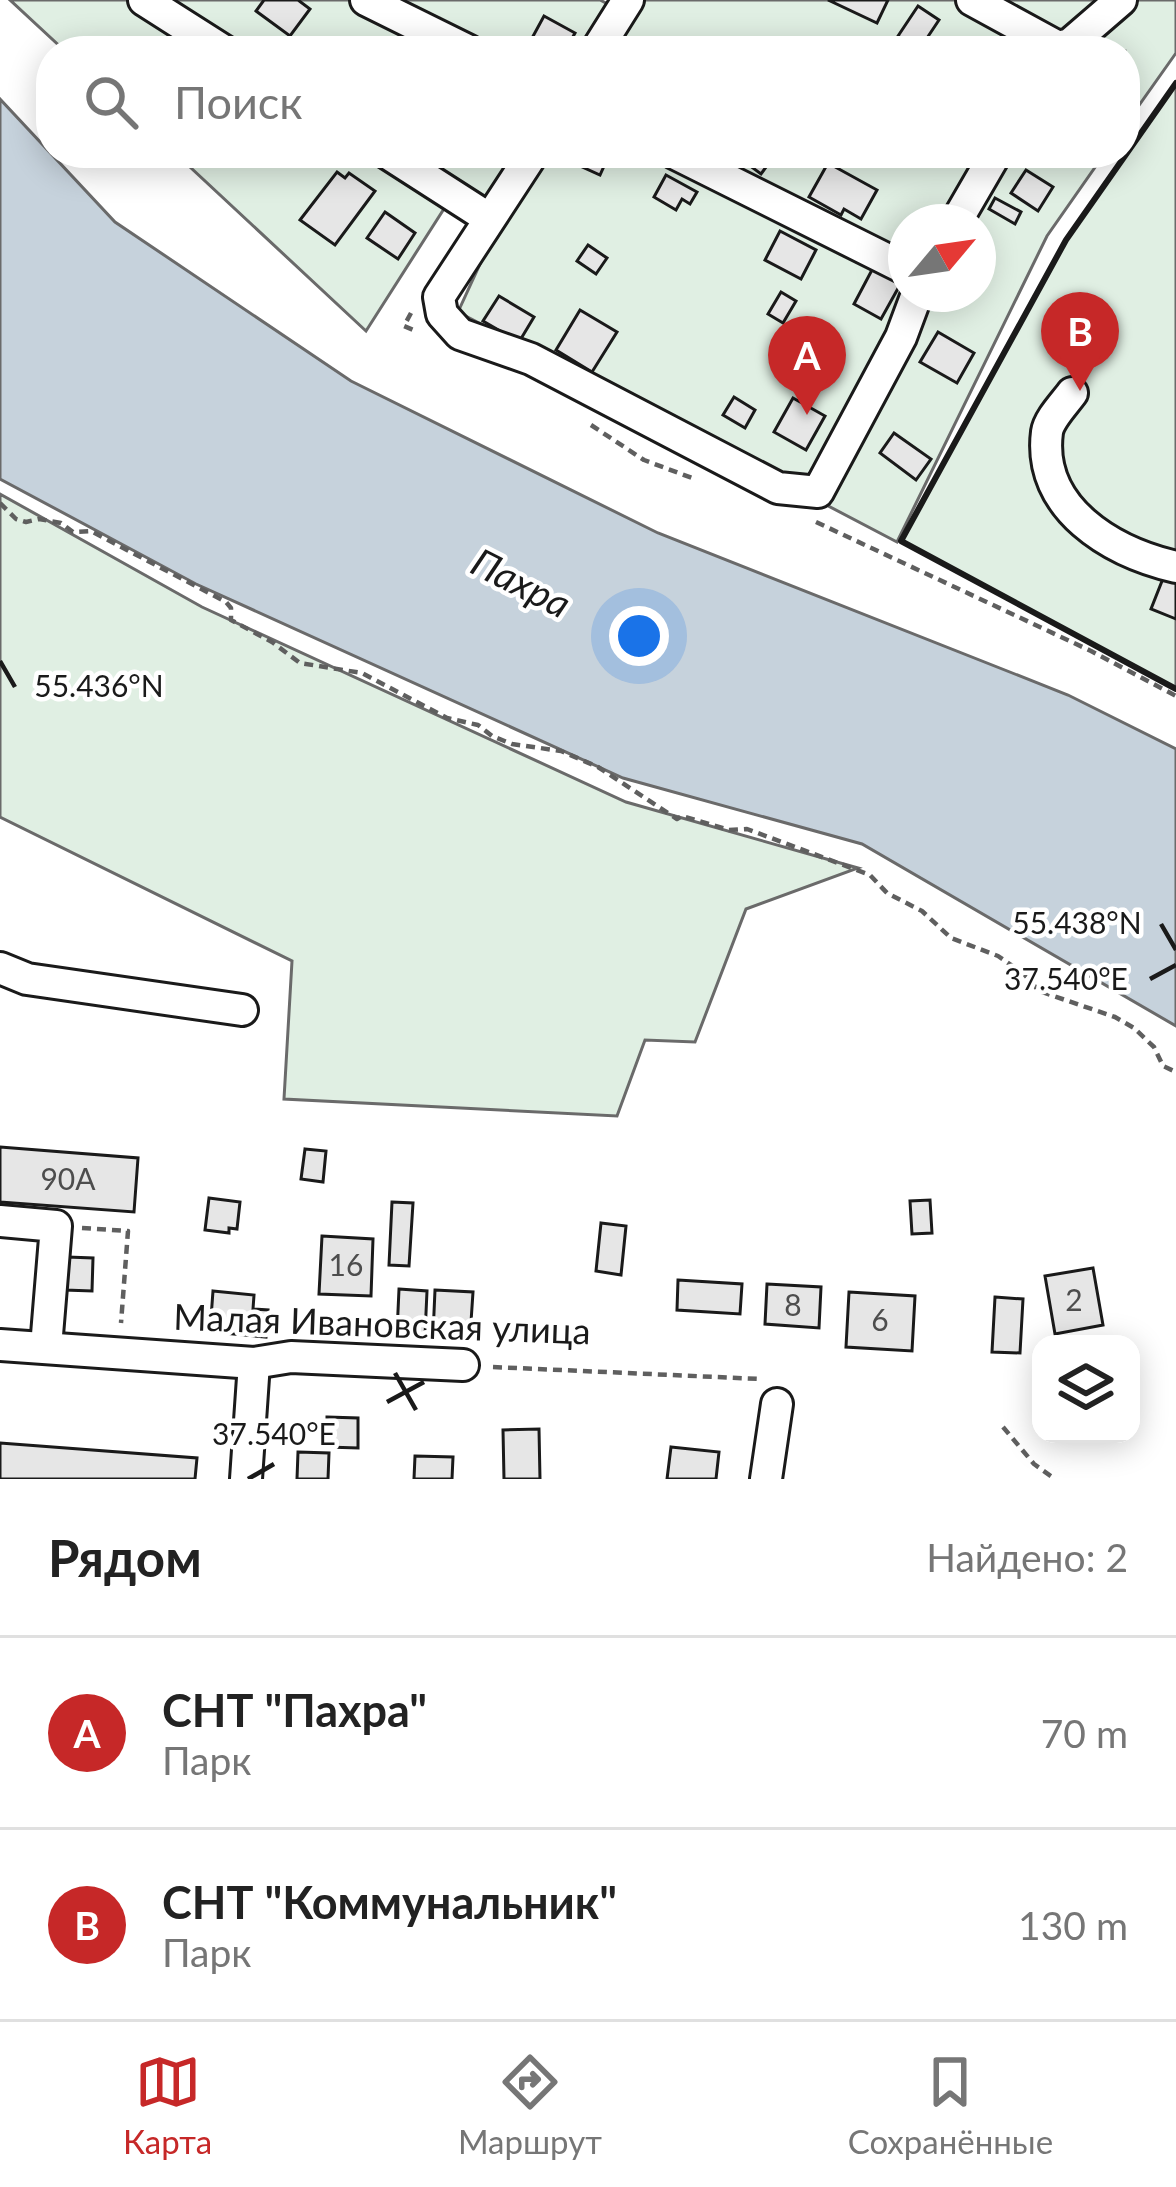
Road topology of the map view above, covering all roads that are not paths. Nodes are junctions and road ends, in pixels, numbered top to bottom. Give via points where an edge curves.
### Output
1 (144, 0) edge
2 (366, 0) edge
3 (628, 0) edge
4 (972, 0) edge
5 (1121, 0) edge
6 (200, 36) edge
7 (439, 36) edge
8 (605, 36) edge
9 (1034, 36) edge
10 (1079, 36) edge
11 (410, 168) edge
12 (523, 168) edge
13 (704, 168) edge
14 (987, 168) edge
15 (966, 204) edge
16 (482, 214) dead end
17 (888, 260) edge
18 (910, 312) edge
19 (1072, 394) dead end
20 (1176, 567) edge
21 (0, 968) edge
22 (242, 1010) dead end
23 (0, 1221) edge
24 (0, 1345) edge
25 (46, 1347) junction
26 (254, 1363) junction
27 (463, 1365) road end
28 (769, 1391) road end
29 (246, 1479) edge
30 (766, 1479) edge

1 - 6 street
2 - 7 street
3 - 8 street
4 - 9 street
5 - 10 street
11 - 16 street
12 - 18 street via 439,297 442,314 460,334 531,359 778,488 818,492
13 - 17 street
14 - 15 street
19 - 20 street via 1047,428 1050,481 1086,528
21 - 22 street via 27,979
23 - 25 street via 56,1226
24 - 25 street, Малая Ивановская улица
25 - 26 street, Малая Ивановская улица
26 - 27 street, Малая Ивановская улица via 291,1357
26 - 29 street
28 - 30 street

